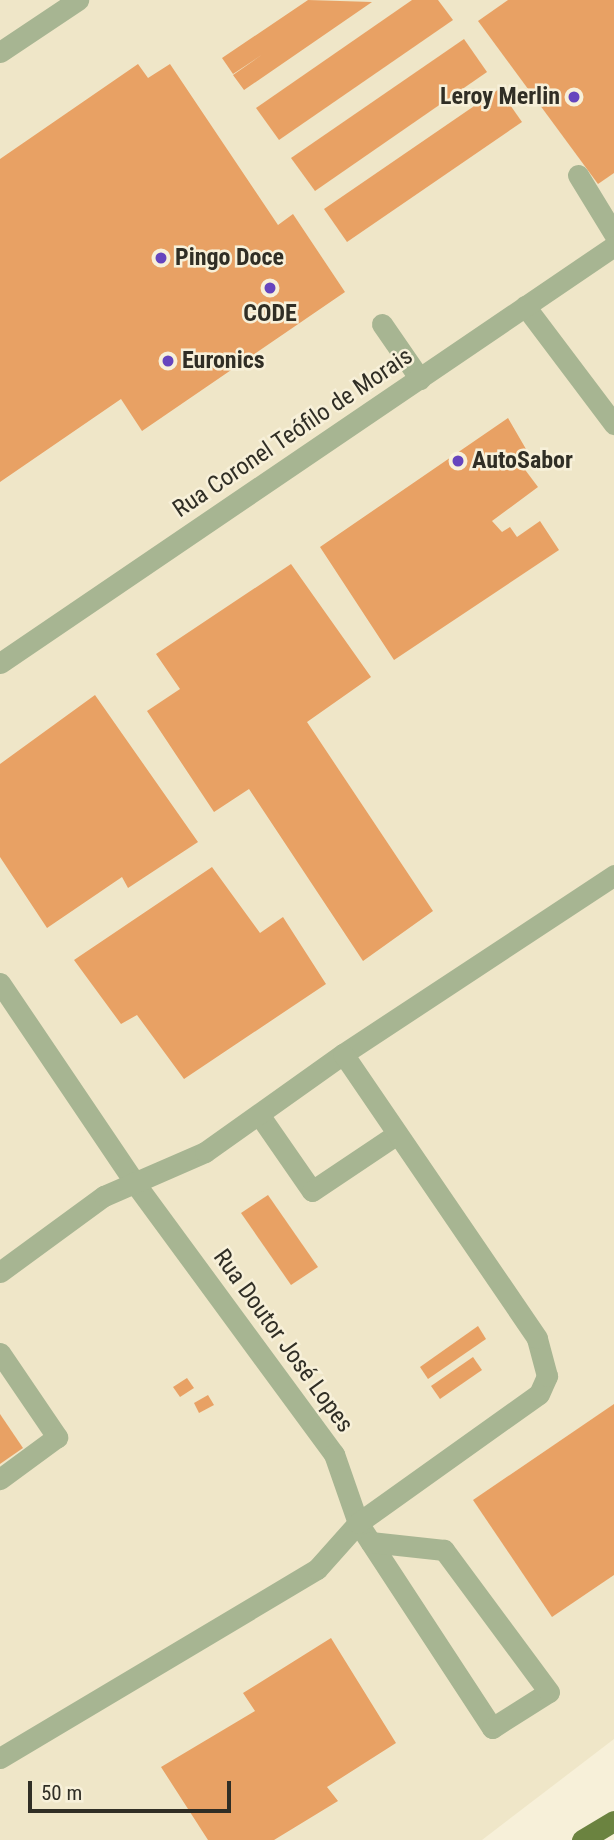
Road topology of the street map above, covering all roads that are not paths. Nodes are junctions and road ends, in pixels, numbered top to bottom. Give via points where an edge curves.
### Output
1 (78, 0) edge
2 (0, 52) edge
3 (579, 175) dead end
4 (614, 234) edge
5 (614, 246) edge
6 (525, 306) junction
7 (382, 324) dead end
8 (420, 379) junction
9 (614, 424) edge
10 (0, 663) edge
11 (614, 876) edge
12 (0, 983) edge
13 (343, 1054) junction
14 (260, 1116) junction
15 (397, 1134) junction
16 (134, 1182) junction
17 (0, 1272) edge
18 (0, 1353) edge
19 (0, 1479) edge
20 (358, 1523) junction
21 (370, 1542) junction
22 (0, 1758) edge
23 (614, 1821) edge
24 (582, 1840) edge

1 - 2 street
3 - 4 street
5 - 6 street, Rua Coronel Teófilo de Morais
6 - 8 street, Rua Coronel Teófilo de Morais
6 - 9 street
7 - 8 street
8 - 10 street, Rua Coronel Teófilo de Morais
11 - 13 street
12 - 16 street, Rua Doutor José Lopes
13 - 14 street
13 - 15 street
14 - 15 street via 312,1191
14 - 16 street via 205,1152
15 - 20 street via 537,1338 547,1376 528,1405
16 - 17 street via 104,1196
16 - 20 street, Rua Doutor José Lopes via 334,1454
18 - 19 street via 57,1437
20 - 21 street, Rua Doutor José Lopes
20 - 22 street via 317,1569
21 - 21 street, Rua Doutor José Lopes via 492,1728 549,1692 444,1550
23 - 24 main road

